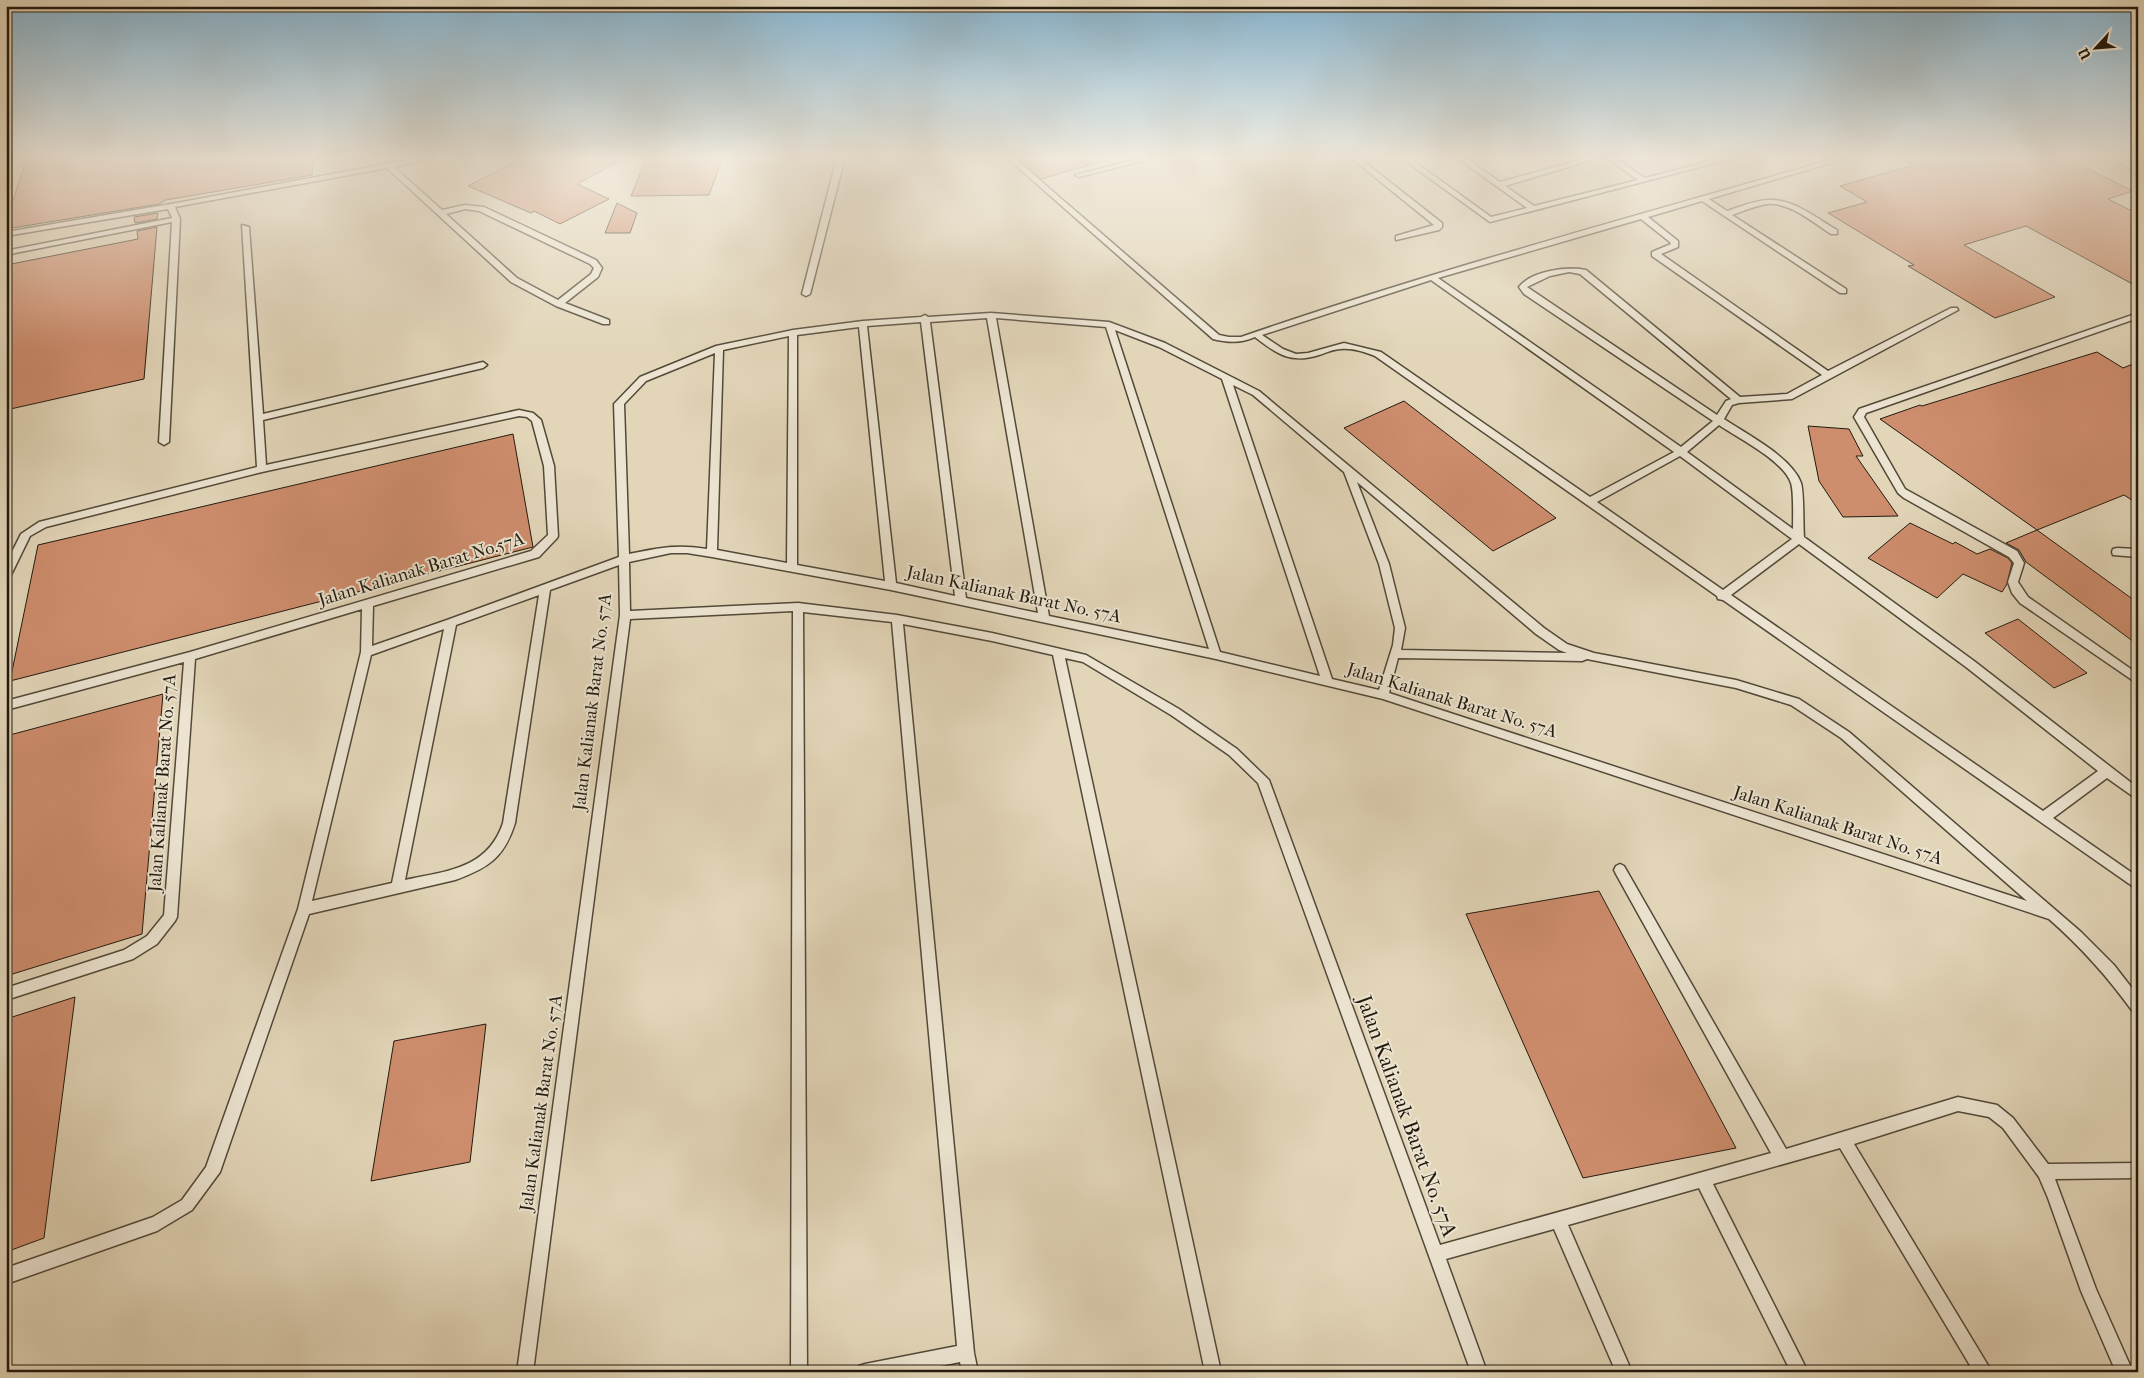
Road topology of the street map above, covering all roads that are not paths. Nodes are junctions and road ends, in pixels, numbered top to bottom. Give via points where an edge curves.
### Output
1 (81, 221) edge
2 (164, 221) edge
3 (176, 221) edge
4 (447, 221) edge
5 (508, 221) edge
6 (825, 221) edge
7 (1083, 221) edge
8 (1434, 221) edge
9 (1628, 221) edge
10 (1649, 221) edge
11 (1737, 221) edge
12 (1816, 221) edge
13 (245, 227) dead end
14 (1834, 232) dead end
15 (6, 234) edge
16 (1399, 238) dead end
17 (10, 252) dead end
18 (1432, 277) junction
19 (1843, 290) dead end
20 (806, 294) dead end
21 (559, 304) junction
22 (1954, 310) dead end
23 (991, 315) junction
24 (2138, 315) edge
25 (925, 318) junction
26 (606, 322) dead end
27 (863, 324) junction
28 (1109, 325) junction
29 (793, 333) junction
30 (1256, 334) junction
31 (719, 348) junction
32 (483, 365) dead end
33 (1828, 375) junction
34 (1226, 378) junction
35 (1738, 400) junction
36 (259, 418) junction
37 (1718, 421) junction
38 (164, 442) dead end
39 (1681, 452) junction
40 (262, 470) junction
41 (1347, 472) junction
42 (1588, 502) junction
43 (1799, 539) junction
44 (712, 552) junction
45 (2117, 552) dead end
46 (2138, 554) edge
47 (624, 558) junction
48 (792, 568) junction
49 (6, 575) edge
50 (891, 586) junction
51 (545, 588) junction
52 (1722, 596) junction
53 (961, 602) junction
54 (368, 604) junction
55 (798, 607) junction
56 (625, 615) junction
57 (897, 619) junction
58 (1044, 619) junction
59 (451, 623) junction
60 (366, 652) junction
61 (1058, 653) junction
62 (1394, 654) junction
63 (190, 656) junction
64 (1216, 656) junction
65 (1594, 657) junction
66 (2138, 680) edge
67 (1328, 682) junction
68 (1383, 695) junction
69 (6, 706) edge
70 (2107, 771) junction
71 (2138, 795) edge
72 (2043, 818) junction
73 (1620, 870) dead end
74 (2138, 884) edge
75 (397, 887) junction
76 (304, 909) junction
77 (2053, 916) junction
78 (6, 994) edge
79 (2138, 1007) edge
80 (1843, 1140) junction
81 (1782, 1157) junction
82 (2138, 1170) edge
83 (2044, 1172) junction
84 (1702, 1179) junction
85 (1558, 1220) junction
86 (1436, 1254) junction
87 (6, 1276) edge
88 (966, 1352) junction
89 (525, 1372) edge
90 (799, 1372) edge
91 (865, 1372) edge
92 (970, 1372) edge
93 (1213, 1372) edge
94 (1479, 1372) edge
95 (1624, 1372) edge
96 (1800, 1372) edge
97 (1984, 1372) edge
98 (2126, 1372) edge

1 - 15 lane
2 - 17 lane
3 - 38 lane
4 - 21 lane via 514,280
5 - 21 lane via 593,262 598,268 596,275
6 - 20 lane
7 - 30 lane via 1216,337 1229,340
8 - 16 lane via 1439,225 1436,228
9 - 18 lane
10 - 33 lane via 1675,245 1655,254
11 - 19 lane
12 - 14 lane
13 - 36 lane
18 - 30 lane via 1340,304
18 - 39 lane
21 - 26 lane
22 - 33 lane
23 - 25 lane
23 - 28 lane
23 - 58 lane
24 - 66 lane via 1862,411 1859,417 1907,496 2013,554 2019,563 2012,578 2024,600
25 - 27 lane
25 - 53 lane
27 - 29 lane
27 - 50 lane
28 - 34 lane via 1162,345
28 - 64 lane
29 - 31 lane
29 - 48 lane
30 - 42 lane via 1292,355 1313,355 1341,346 1378,354
31 - 44 lane
31 - 47 lane via 643,379 619,404
32 - 36 lane
33 - 35 lane via 1788,397
34 - 41 lane via 1264,399
34 - 67 lane
35 - 37 lane via 1730,403
35 - 37 lane via 1583,272 1564,270 1526,283 1527,292
36 - 40 lane
37 - 39 lane
37 - 43 lane via 1787,469 1796,483
39 - 42 lane
39 - 43 lane
40 - 49 lane via 43,524 26,534
40 - 54 lane, Jalan Kalianak Barat No.57A via 519,413 530,414 536,420 549,466 553,536 546,545 535,554
41 - 62 lane via 1384,564 1400,628
41 - 65 lane via 1540,631 1563,647
42 - 52 lane
43 - 52 lane
43 - 70 lane via 1970,664
44 - 47 lane, Jalan Kalianak Barat No. 57A via 671,549
44 - 48 lane, Jalan Kalianak Barat No. 57A
45 - 46 lane
47 - 51 lane
47 - 56 lane, Jalan Kalianak Barat No. 57A
48 - 50 lane, Jalan Kalianak Barat No. 57A
50 - 53 lane, Jalan Kalianak Barat No. 57A
51 - 59 lane
51 - 75 lane via 509,823 502,842 488,859 466,872
52 - 72 lane
53 - 58 lane, Jalan Kalianak Barat No. 57A
54 - 60 lane
54 - 63 lane, Jalan Kalianak Barat No.57A
55 - 56 lane, Jalan Kalianak Barat No. 57A
55 - 57 lane, Jalan Kalianak Barat No. 57A
55 - 90 lane
56 - 89 lane, Jalan Kalianak Barat No. 57A
57 - 61 lane, Jalan Kalianak Barat No. 57A
57 - 88 lane
58 - 64 lane, Jalan Kalianak Barat No. 57A
59 - 60 lane
59 - 75 lane
60 - 76 lane
61 - 86 lane, Jalan Kalianak Barat No. 57A via 1086,659 1175,712 1233,752 1264,780
61 - 93 lane
62 - 65 lane
62 - 68 lane
63 - 69 lane, Jalan Kalianak Barat No. 57A
63 - 78 lane, Jalan Kalianak Barat No. 57A via 170,916 152,940 128,955
64 - 67 lane, Jalan Kalianak Barat No. 57A
65 - 77 lane via 1736,684 1795,702 1845,735
67 - 68 lane, Jalan Kalianak Barat No. 57A
68 - 77 lane, Jalan Kalianak Barat No. 57A
70 - 71 lane
70 - 72 lane
72 - 74 lane
73 - 81 lane
75 - 76 lane
76 - 87 lane via 212,1172 187,1205 157,1223
77 - 79 lane, Jalan Kalianak Barat No. 57A via 2097,955
80 - 81 lane, Jalan Kalianak Barat No. 57A
80 - 83 lane, Jalan Kalianak Barat No. 57A via 1958,1104 1992,1110 2008,1123
80 - 97 lane
81 - 84 lane, Jalan Kalianak Barat No. 57A
82 - 83 lane
83 - 98 lane, Jalan Kalianak Barat No. 57A via 2090,1291
84 - 85 lane, Jalan Kalianak Barat No. 57A
84 - 96 lane
85 - 86 lane, Jalan Kalianak Barat No. 57A
85 - 95 lane
86 - 94 lane
88 - 91 lane
88 - 92 lane

